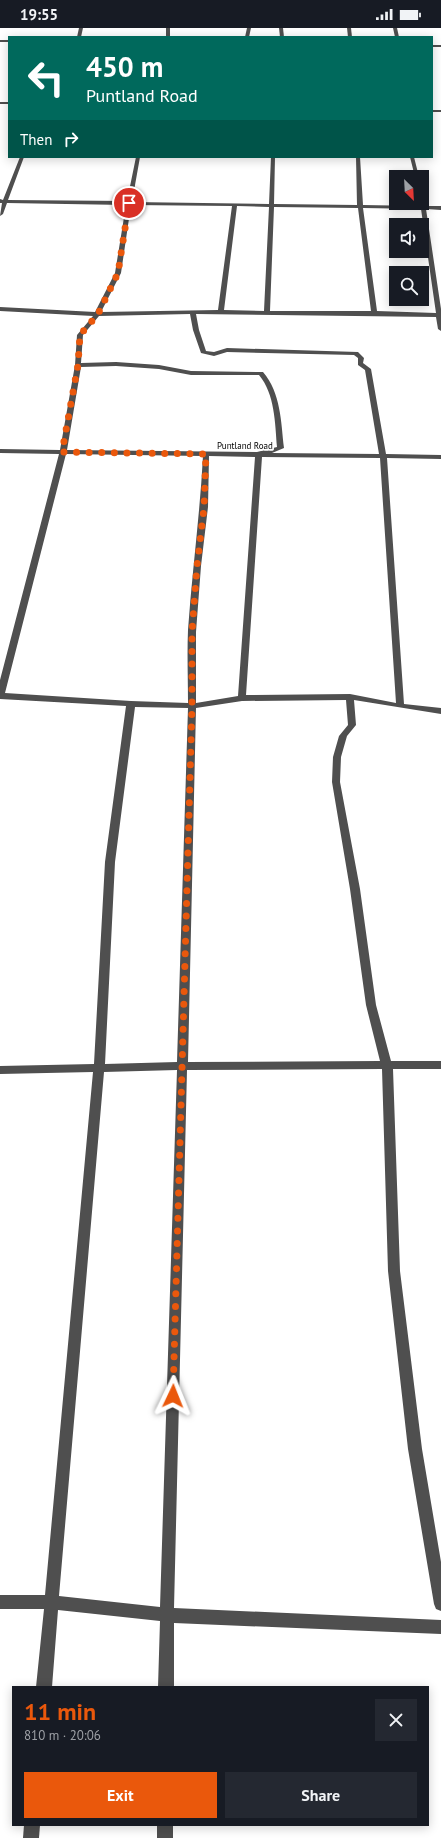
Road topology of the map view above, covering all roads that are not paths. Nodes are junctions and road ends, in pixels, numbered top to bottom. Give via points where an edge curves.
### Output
1 (22, 158) edge
2 (138, 158) edge
3 (273, 158) edge
4 (358, 158) edge
5 (412, 158) edge
6 (415, 170) edge
7 (2, 201) edge
8 (129, 203) junction
9 (235, 205) junction
10 (272, 205) junction
11 (360, 206) junction
12 (389, 207) edge
13 (429, 208) edge
14 (441, 208) edge
15 (424, 210) edge
16 (0, 214) edge
17 (0, 309) edge
18 (193, 312) junction
19 (221, 312) junction
20 (267, 312) junction
21 (374, 313) junction
22 (98, 314) junction
23 (440, 315) edge
24 (441, 329) edge
25 (78, 365) junction
26 (0, 451) edge
27 (62, 452) junction
28 (206, 454) junction
29 (259, 454) junction
30 (383, 456) junction
31 (441, 457) edge
32 (0, 696) edge
33 (350, 697) junction
34 (242, 698) junction
35 (131, 704) junction
36 (192, 706) junction
37 (400, 706) junction
38 (441, 711) edge
39 (441, 1065) edge
40 (183, 1066) junction
41 (387, 1066) junction
42 (99, 1068) junction
43 (0, 1070) edge
44 (0, 1602) edge
45 (52, 1602) junction
46 (441, 1604) edge
47 (167, 1615) junction
48 (441, 1627) edge
49 (44, 1686) edge
50 (166, 1686) edge
51 (32, 1826) edge
52 (165, 1826) edge
53 (31, 1838) edge
54 (165, 1838) edge

1 - 7 street
2 - 8 street
3 - 10 street
4 - 11 street
5 - 6 street
7 - 8 street
7 - 16 street
8 - 9 street
8 - 22 street via 118,273
9 - 10 street
9 - 19 street
10 - 11 street
10 - 20 street
11 - 12 street
11 - 21 street
13 - 14 street
15 - 23 street
17 - 22 street
18 - 19 street
18 - 22 street
18 - 30 street via 203,352 214,354 227,350 242,350 356,353 361,358 360,364 368,369
19 - 20 street
20 - 21 street
21 - 23 street
22 - 25 street via 80,335
23 - 24 street
25 - 27 street
25 - 29 street via 159,367 191,373 261,373 273,396 281,448
26 - 27 street, Puntland Road
27 - 28 street, Puntland Road
27 - 32 street
28 - 29 street, Puntland Road
28 - 36 street via 204,508 192,632
29 - 30 street, Puntland Road
29 - 34 street
30 - 31 street, Puntland Road
30 - 37 street
32 - 35 street
33 - 34 street
33 - 37 street
33 - 41 street via 352,725 343,736 337,757 336,782 355,889 371,1005
34 - 36 street
35 - 36 street
35 - 42 street via 110,862
36 - 40 street
37 - 38 street
39 - 41 street
40 - 41 street
40 - 42 street
40 - 47 street
41 - 46 street via 394,1271 415,1450
42 - 43 street
42 - 45 street
44 - 45 street
45 - 47 street
45 - 49 street
47 - 48 street
47 - 50 street
51 - 53 street
52 - 54 street

